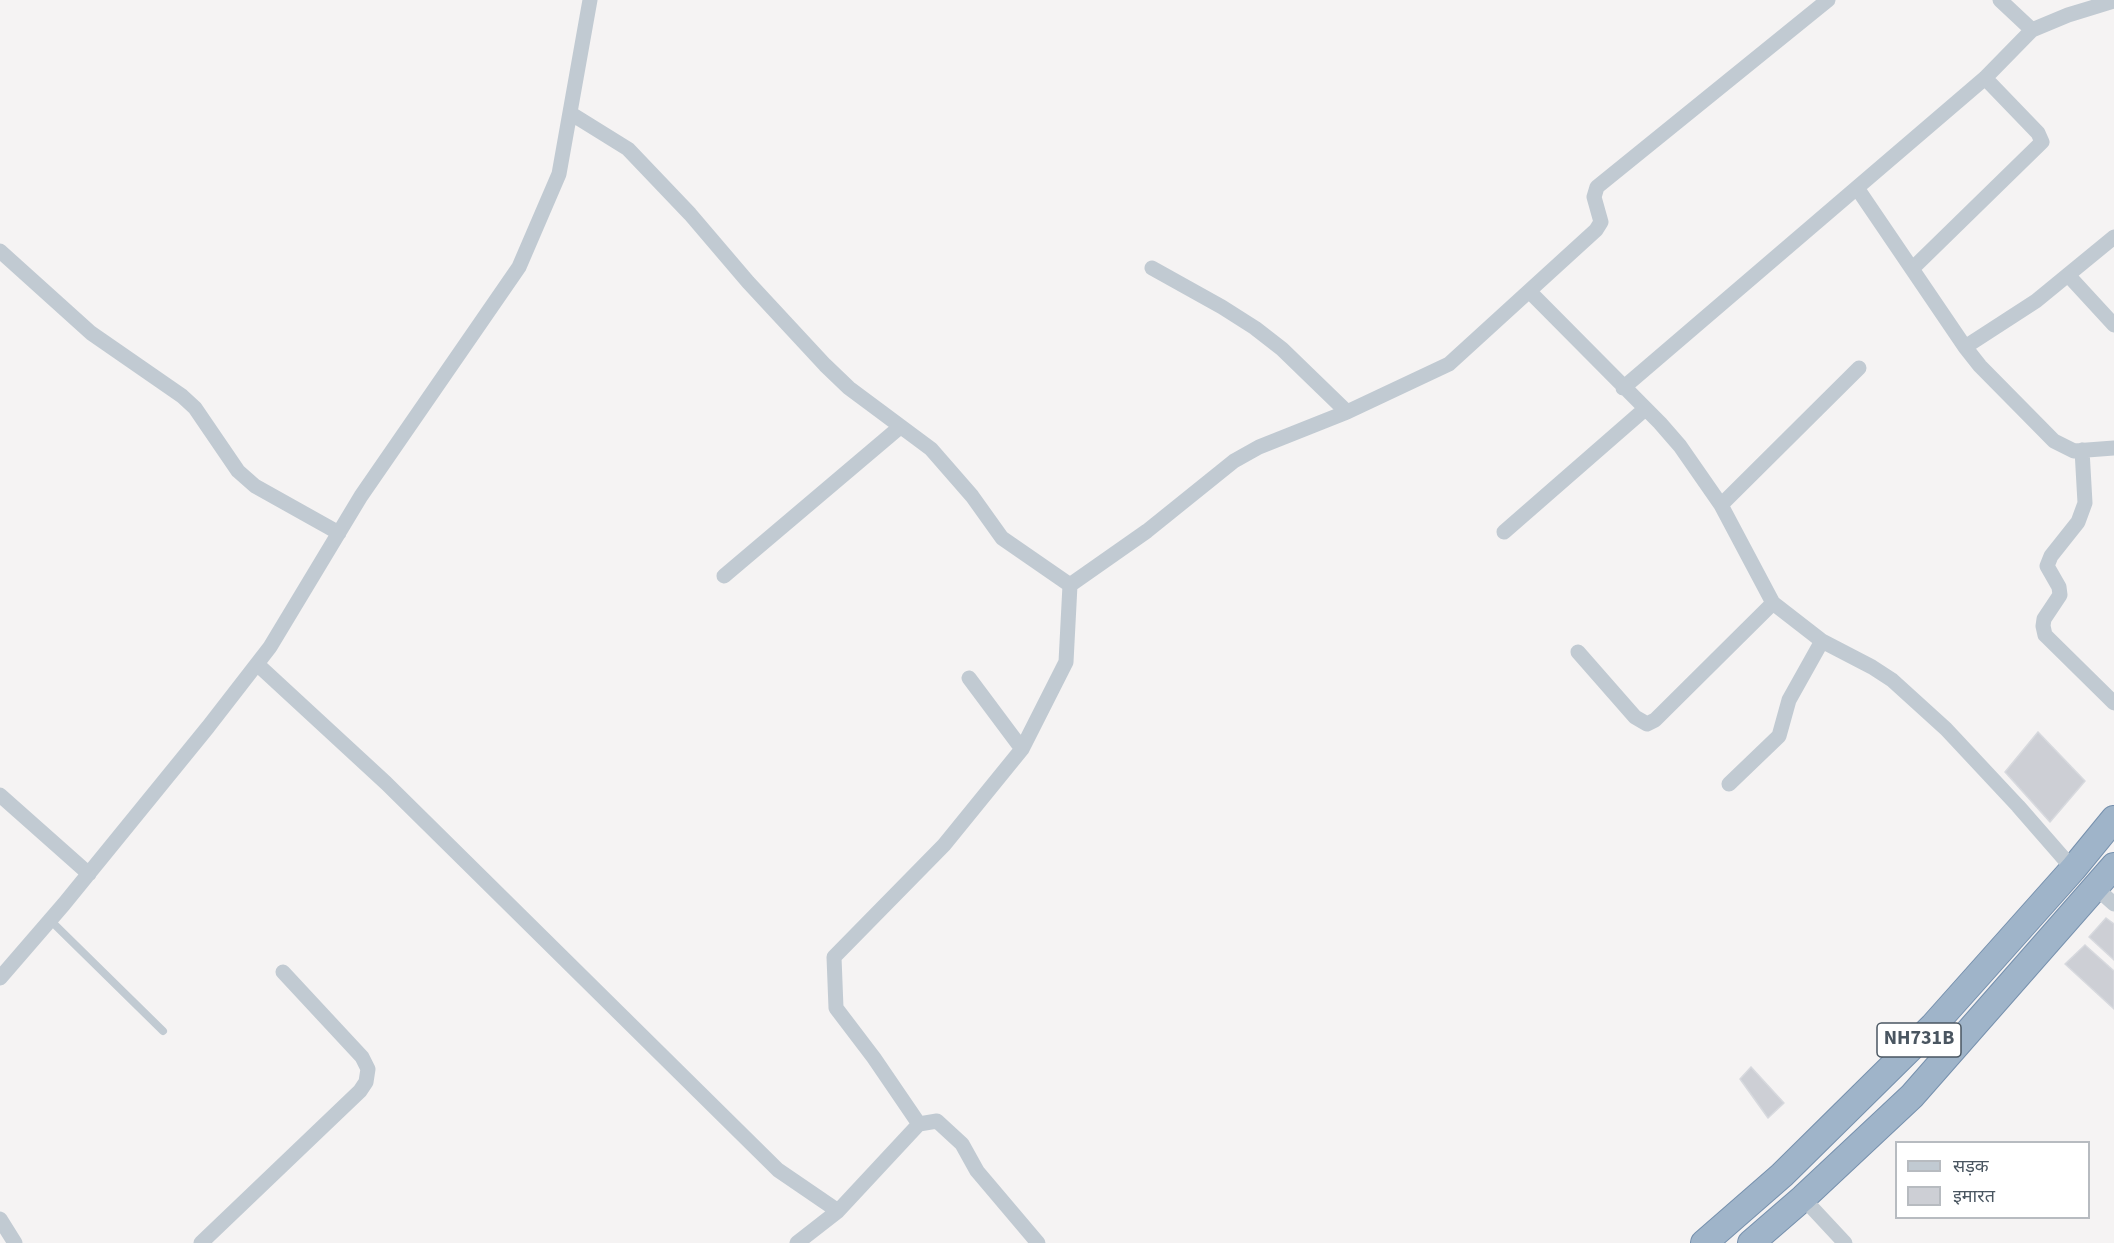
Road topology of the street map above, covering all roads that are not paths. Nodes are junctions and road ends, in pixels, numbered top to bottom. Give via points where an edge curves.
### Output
1 (590, 0) edge
2 (1828, 0) edge
3 (2000, 0) edge
4 (2114, 1) edge
5 (2032, 30) junction
6 (1985, 78) junction
7 (570, 113) junction
8 (1857, 188) junction
9 (2114, 237) edge
10 (0, 251) edge
11 (1152, 268) dead end
12 (1913, 268) junction
13 (2068, 275) junction
14 (1530, 292) junction
15 (2114, 325) edge
16 (1965, 347) junction
17 (1859, 368) dead end
18 (1623, 388) junction
19 (1645, 409) junction
20 (1347, 412) junction
21 (900, 427) junction
22 (2114, 448) edge
23 (2082, 450) junction
24 (1721, 505) junction
25 (1504, 532) dead end
26 (339, 533) junction
27 (724, 576) dead end
28 (1070, 585) junction
29 (1773, 603) junction
30 (1822, 641) junction
31 (1578, 652) dead end
32 (257, 664) junction
33 (969, 678) dead end
34 (2114, 703) edge
35 (1022, 749) junction
36 (1729, 784) dead end
37 (0, 795) edge
38 (2114, 819) edge
39 (2114, 866) edge
40 (2073, 869) junction
41 (89, 873) junction
42 (2105, 896) edge
43 (50, 920) junction
44 (283, 972) dead end
45 (0, 978) edge
46 (162, 1032) dead end
47 (919, 1124) junction
48 (1803, 1198) junction
49 (838, 1211) junction
50 (0, 1219) edge
51 (15, 1243) edge
52 (201, 1243) edge
53 (797, 1243) edge
54 (1038, 1243) edge
55 (1704, 1243) edge
56 (1751, 1243) edge
57 (1845, 1243) edge

1 - 7 street
2 - 14 street via 1597,187 1594,197 1601,222 1596,230
3 - 5 street
4 - 5 street
5 - 6 street
6 - 8 street
6 - 12 street via 2042,142
7 - 21 street via 628,149 825,365
7 - 26 street via 560,174 519,267
8 - 12 street
8 - 18 street
9 - 13 street
10 - 26 street via 91,333 182,396 195,408 238,471 255,486
11 - 20 street via 1255,328
12 - 16 street
13 - 15 street
13 - 16 street via 2036,302
14 - 18 street
14 - 20 street via 1449,364
16 - 23 street via 2054,441 2074,451
17 - 24 street
18 - 19 street
19 - 24 street via 1680,446
19 - 25 street
20 - 28 street via 1234,461 1147,531
21 - 27 street
21 - 28 street via 931,449 1002,538
22 - 23 street
23 - 34 street via 2083,513 2047,566 2060,587 2060,595 2043,626 2045,635
24 - 29 street
26 - 32 street
28 - 35 street via 1066,662
29 - 30 street
29 - 31 street via 1647,724 1635,717
30 - 36 street via 1789,700 1779,736
30 - 40 street via 1892,680 1946,729
32 - 41 street
32 - 49 street via 386,783 778,1170
33 - 35 street
35 - 47 street via 944,845 834,957 836,1008
37 - 41 street
38 - 40 highway, NH731B
39 - 42 highway
40 - 55 highway, NH731B via 1933,1026 1782,1175
41 - 43 street
42 - 48 highway via 1912,1096
43 - 45 street
43 - 46 lane
44 - 52 street via 362,1057 368,1069 366,1082
47 - 49 street
47 - 54 street via 937,1121 962,1144 977,1171
48 - 56 highway
48 - 57 street
49 - 53 street
50 - 51 street

